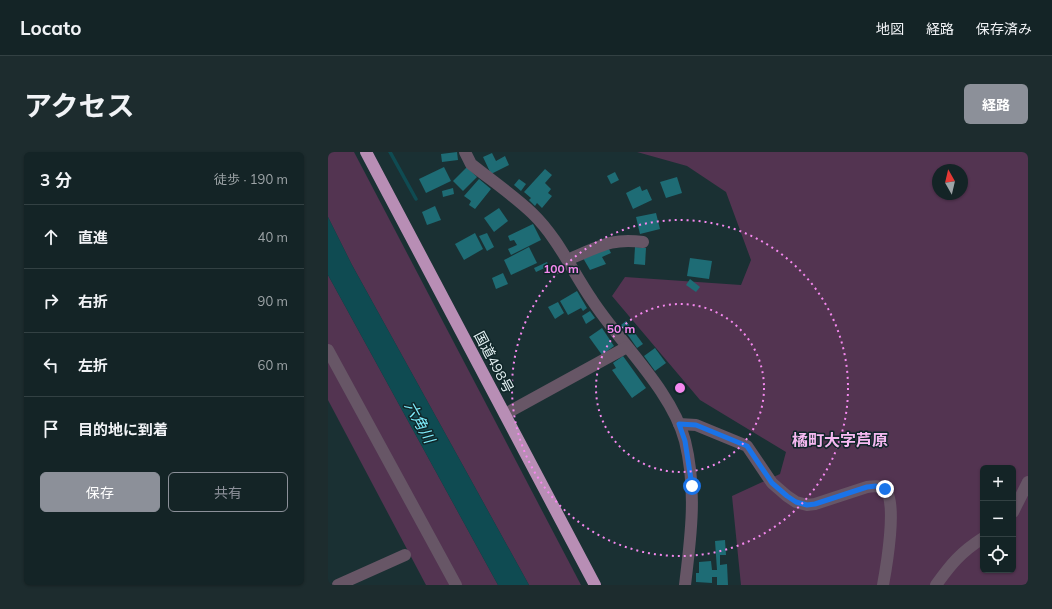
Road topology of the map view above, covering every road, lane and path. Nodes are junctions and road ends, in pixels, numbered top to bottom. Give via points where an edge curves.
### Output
1 (366, 152) edge
2 (465, 152) edge
3 (644, 242) dead end
4 (569, 262) junction
5 (627, 347) junction
6 (328, 350) edge
7 (505, 414) junction
8 (679, 424) junction
9 (1028, 482) edge
10 (1016, 506) edge
11 (980, 540) edge
12 (405, 555) dead end
13 (338, 585) edge
14 (456, 585) edge
15 (595, 585) edge
16 (685, 585) edge
17 (883, 585) edge
18 (936, 585) edge

1 - 7 highway, 国道498号
2 - 4 street via 471,164 532,214
3 - 4 street via 609,242 572,258
4 - 5 street via 592,301
5 - 7 street
5 - 8 street via 663,395
6 - 14 street
7 - 15 highway, 国道498号
8 - 16 street via 685,441 692,486 693,515
8 - 17 street via 696,425 747,446 772,483 796,502 815,504 867,487 885,489 889,495 891,512
9 - 10 street
11 - 18 street via 956,558
12 - 13 street

